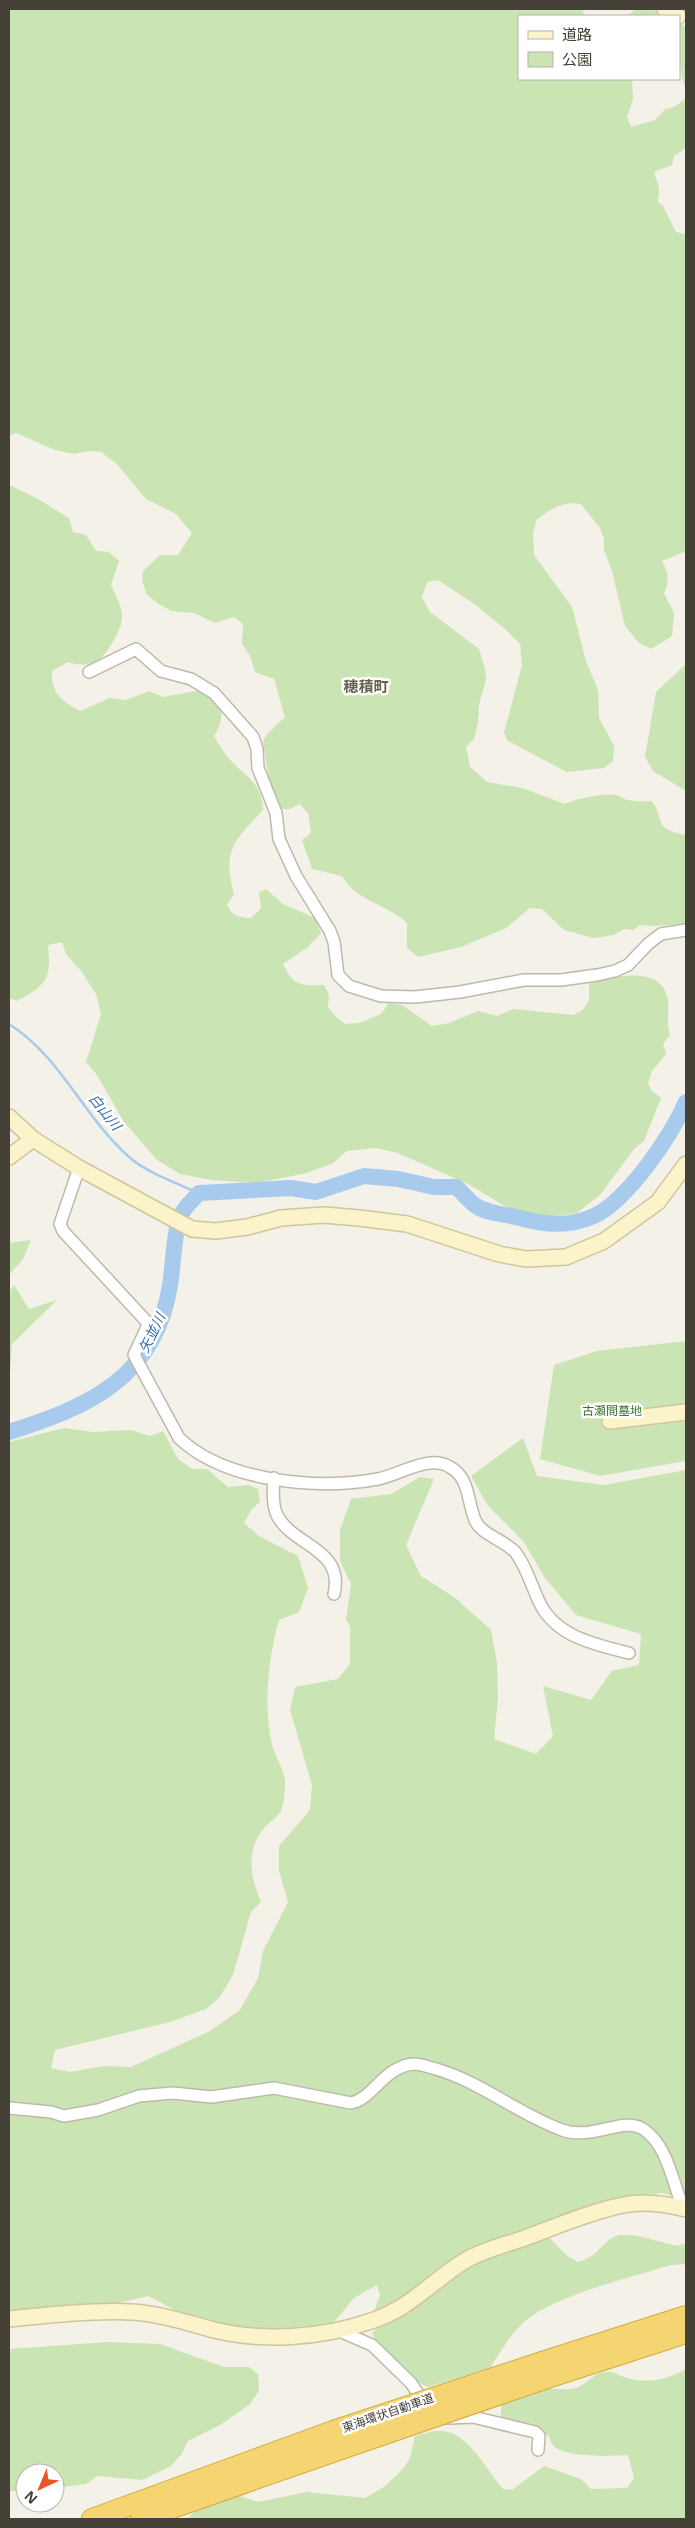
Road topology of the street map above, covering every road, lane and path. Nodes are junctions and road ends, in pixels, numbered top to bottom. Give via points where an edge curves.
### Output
1 (665, 9) edge
2 (676, 15) edge
3 (89, 672) dead end
4 (686, 930) edge
5 (9, 1117) edge
6 (33, 1139) junction
7 (9, 1157) edge
8 (686, 1164) edge
9 (79, 1168) junction
10 (686, 1412) edge
11 (610, 1421) dead end
12 (274, 1478) junction
13 (334, 1594) dead end
14 (629, 1653) dead end
15 (9, 2108) edge
16 (685, 2209) edge
17 (686, 2316) edge
18 (9, 2319) edge
19 (337, 2330) junction
20 (686, 2333) edge
21 (545, 2370) junction
22 (337, 2440) junction
23 (538, 2450) dead end
24 (92, 2519) edge
25 (141, 2519) edge

1 - 2 street
3 - 4 street via 136,649 161,671 200,683 247,728 256,743 258,768 272,802 279,839 296,876 330,931 338,975 349,986 382,996 415,997 524,980 561,980 597,975 615,972 628,965 661,934
5 - 6 street
6 - 7 street
6 - 9 street
8 - 9 street via 658,1202 633,1222 591,1248 554,1259 512,1257 407,1224 350,1217 281,1218 230,1230 192,1229
9 - 12 street via 60,1224 147,1322 134,1355 179,1438 215,1461 242,1472
10 - 11 street
12 - 13 street via 276,1513 335,1570
12 - 14 street via 314,1484 352,1482 379,1479 429,1463 452,1467 462,1478 475,1521 515,1552 544,1612 565,1632 588,1643
15 - 16 street via 64,2116 98,2110 140,2096 174,2093 211,2097 274,2088 350,2103 359,2100 388,2074 415,2064 452,2074 562,2130 586,2134 632,2124 642,2128 659,2144
16 - 19 street via 647,2203 623,2205 495,2248 466,2260 418,2297 392,2312 371,2322
17 - 21 highway, 東海環状自動車道
18 - 19 street via 133,2312 247,2335 279,2337
19 - 23 street via 372,2345 411,2383 433,2414 444,2418 473,2417 535,2432
20 - 21 highway, 東海環状自動車道
21 - 22 highway, 東海環状自動車道, bridge
22 - 24 highway, 東海環状自動車道
22 - 25 highway, 東海環状自動車道

